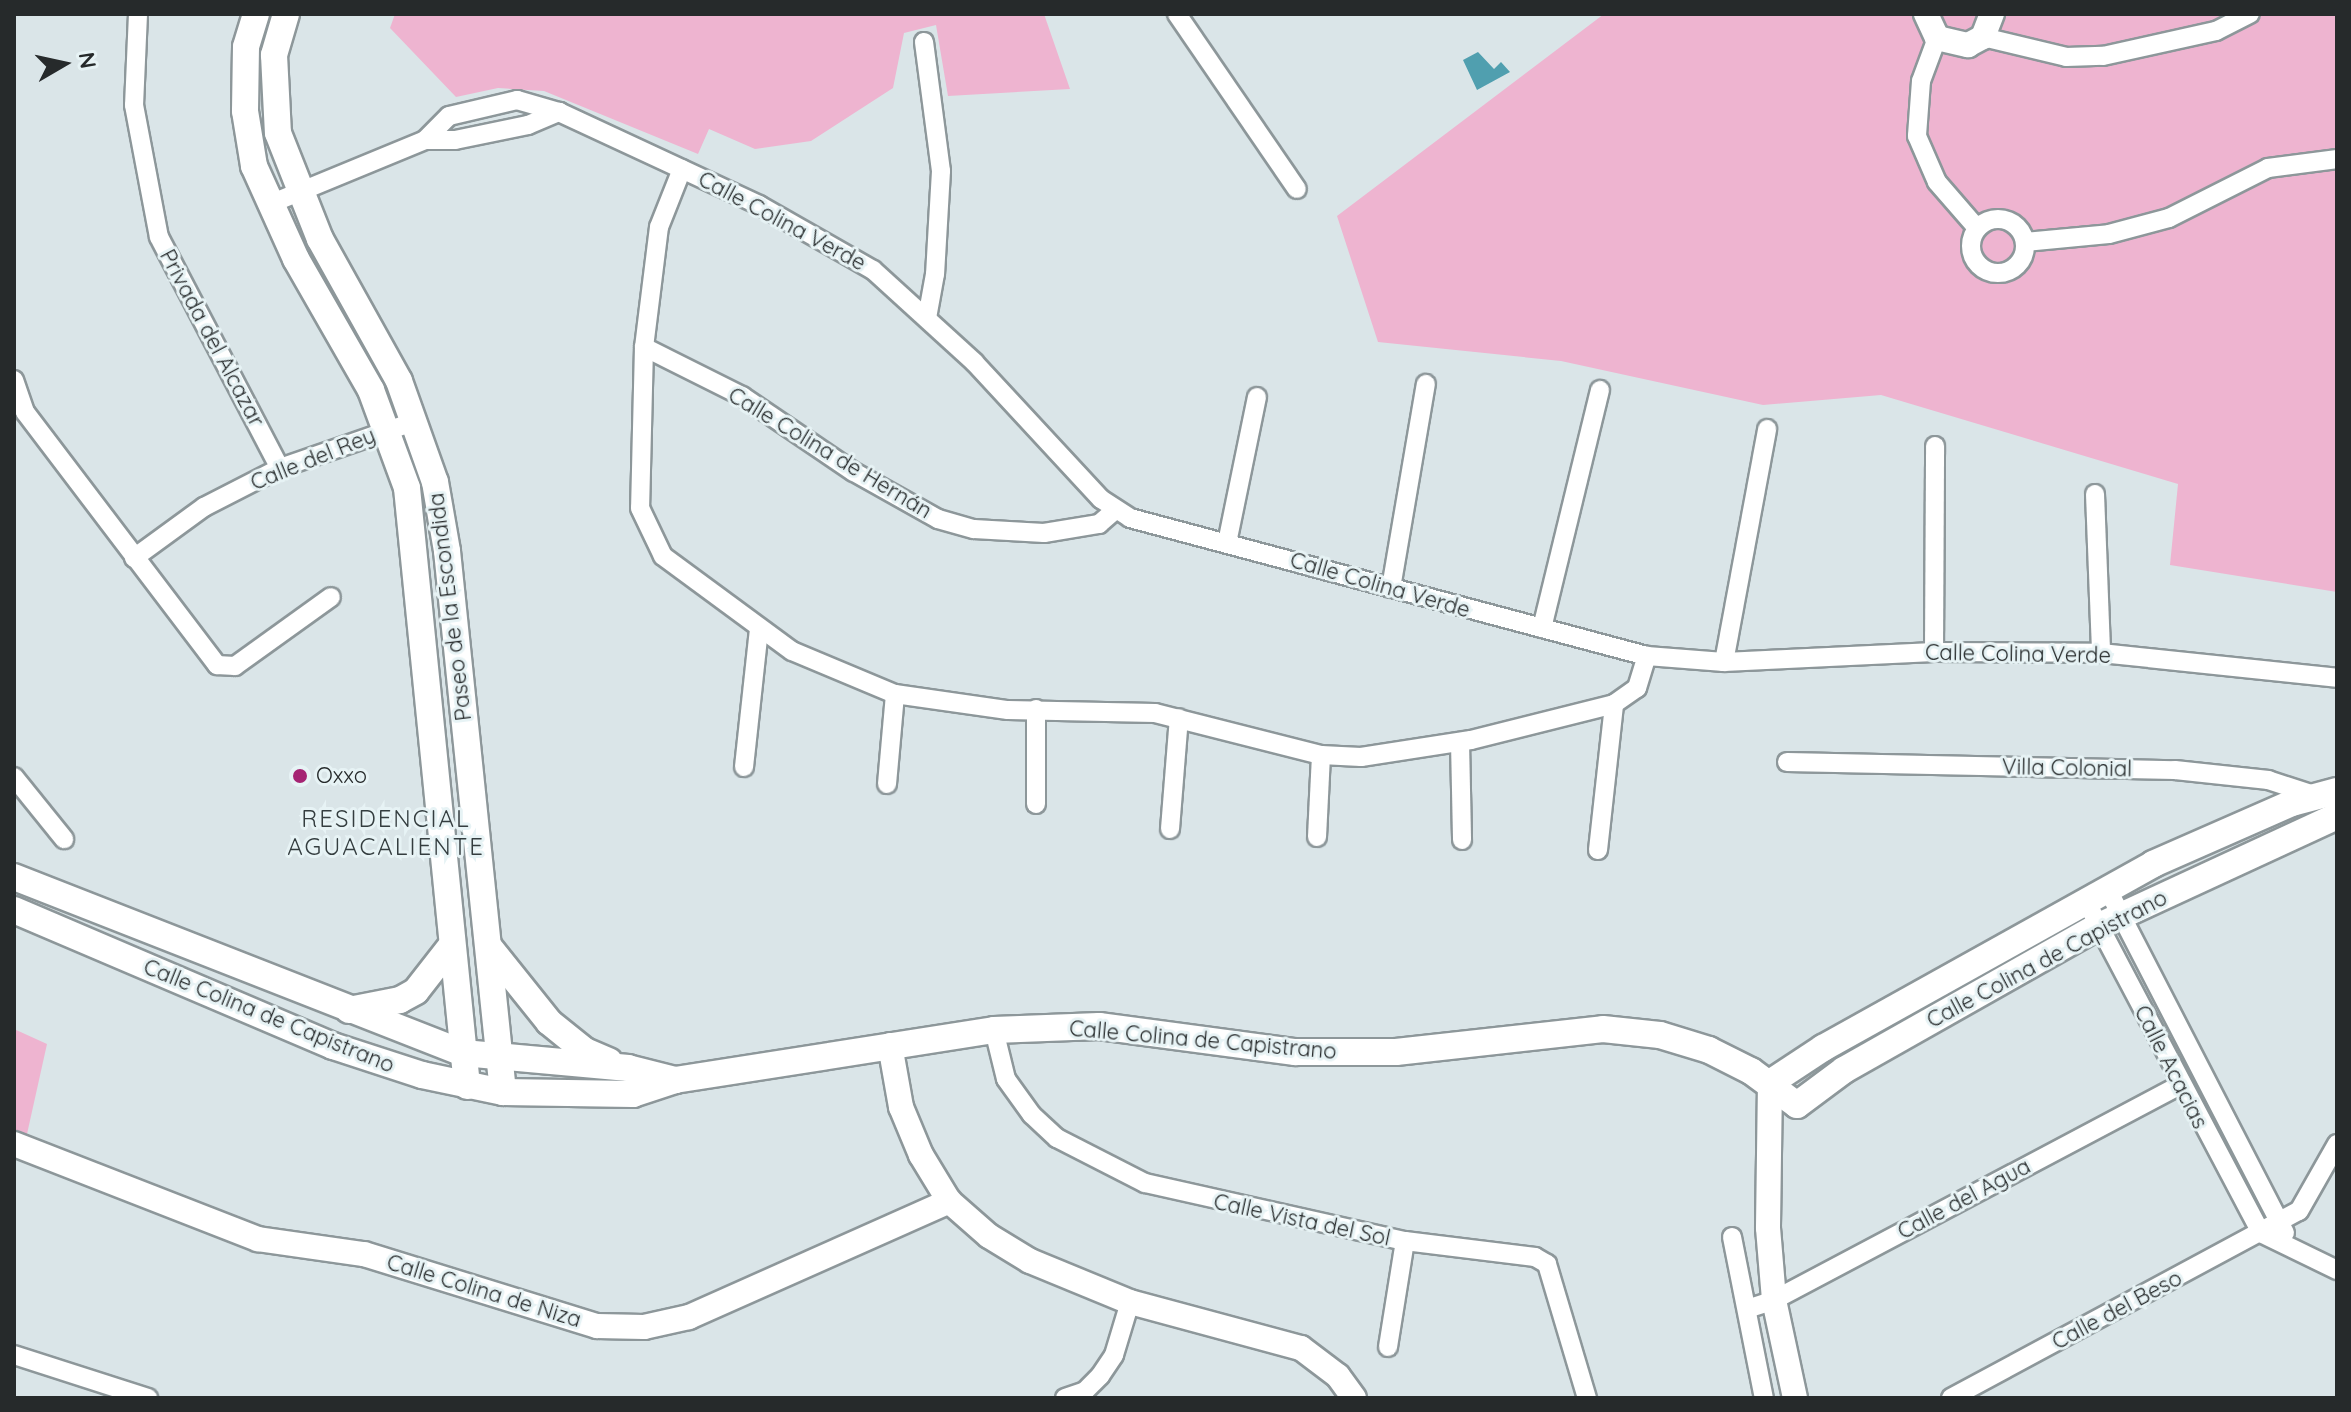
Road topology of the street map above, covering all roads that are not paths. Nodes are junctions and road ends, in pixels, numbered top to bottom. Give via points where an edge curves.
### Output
1 (138, 14) edge
2 (256, 14) edge
3 (286, 14) edge
4 (1177, 14) edge
5 (1926, 14) edge
6 (1992, 14) edge
7 (2250, 14) edge
8 (1983, 37) junction
9 (1937, 38) junction
10 (924, 42) dead end
11 (559, 112) junction
12 (425, 140) junction
13 (2337, 159) edge
14 (682, 169) junction
15 (1297, 189) dead end
16 (300, 193) junction
17 (270, 204) junction
18 (1977, 228) junction
19 (2025, 242) junction
20 (927, 318) junction
21 (644, 347) junction
22 (14, 380) edge
23 (1426, 384) dead end
24 (1600, 390) dead end
25 (1257, 397) dead end
26 (416, 421) junction
27 (388, 429) junction
28 (1767, 429) dead end
29 (1935, 446) dead end
30 (280, 468) junction
31 (2095, 494) dead end
32 (1115, 510) junction
33 (1227, 543) junction
34 (134, 558) junction
35 (1391, 588) junction
36 (331, 597) dead end
37 (1542, 628) junction
38 (759, 630) junction
39 (1934, 652) junction
40 (2101, 653) junction
41 (1647, 656) junction
42 (1724, 662) junction
43 (2337, 678) edge
44 (895, 694) junction
45 (1614, 704) junction
46 (1036, 709) junction
47 (1179, 718) junction
48 (1460, 742) junction
49 (1321, 755) junction
50 (1787, 762) dead end
51 (744, 767) dead end
52 (14, 777) edge
53 (887, 784) dead end
54 (1036, 804) dead end
55 (2331, 805) edge
56 (1170, 829) dead end
57 (1317, 837) dead end
58 (64, 839) dead end
59 (1462, 840) dead end
60 (1598, 850) dead end
61 (14, 877) edge
62 (2096, 894) junction
63 (14, 910) edge
64 (2110, 921) junction
65 (486, 942) junction
66 (452, 945) junction
67 (346, 1010) junction
68 (994, 1030) junction
69 (890, 1045) junction
70 (463, 1053) junction
71 (499, 1058) junction
72 (628, 1068) junction
73 (675, 1080) junction
74 (1770, 1083) junction
75 (2180, 1085) junction
76 (467, 1086) junction
77 (503, 1092) junction
78 (1797, 1105) junction
79 (1769, 1123) junction
80 (14, 1144) edge
81 (2337, 1144) edge
82 (949, 1201) junction
83 (2283, 1221) junction
84 (2261, 1233) junction
85 (1732, 1237) dead end
86 (1405, 1241) junction
87 (2288, 1249) junction
88 (2337, 1270) edge
89 (1774, 1300) junction
90 (1130, 1302) junction
91 (1747, 1309) junction
92 (1388, 1347) dead end
93 (14, 1355) edge
94 (148, 1398) edge
95 (1065, 1398) edge
96 (1354, 1398) edge
97 (1587, 1398) edge
98 (1764, 1398) edge
99 (1795, 1398) edge
100 (1951, 1398) edge

1 - 30 street, Privada del Alcazar via 134,105 159,237
2 - 17 main road, Paseo de la Escondida via 246,47 245,111 254,166
3 - 16 main road, Paseo de la Escondida via 274,55 274,94 278,133
4 - 15 street
5 - 9 street
6 - 8 street
7 - 8 street via 2216,31 2103,56 2066,57
8 - 9 street via 1968,45
9 - 18 street via 1921,81 1917,136 1937,182
10 - 20 street via 941,171
11 - 12 street, Calle Colina Verde via 478,136
11 - 12 street, Calle Colina Verde via 517,100 483,107 449,116
11 - 14 street, Calle Colina Verde
12 - 16 street, Calle Colina Verde
13 - 19 street via 2268,168 2169,218 2109,234
14 - 20 street, Calle Colina Verde via 837,247 873,270
14 - 21 street via 659,227
16 - 17 street, Calle Colina Verde
16 - 26 main road, Paseo de la Escondida
17 - 27 main road, Paseo de la Escondida
18 - 19 street via 1991,219 2005,219
18 - 19 street via 1970,244 1975,261 1990,272 2008,271 2022,259
20 - 32 street, Calle Colina Verde
21 - 32 street, Calle Colina de Hernán via 742,396 854,472 938,519 974,529 1044,533 1099,524
21 - 38 street via 640,508 663,556
22 - 34 street via 25,412
23 - 35 street
24 - 37 street
25 - 33 street
26 - 27 street, Calle del Rey
26 - 65 main road, Paseo de la Escondida via 435,482 447,551
27 - 30 street, Calle del Rey
27 - 66 main road, Paseo de la Escondida via 407,488 416,543
28 - 42 street
29 - 39 street
30 - 34 street, Calle del Rey via 204,507
31 - 40 street
32 - 33 street, Calle Colina Verde
33 - 35 street, Calle Colina Verde
34 - 36 street via 217,665 235,666
35 - 37 street, Calle Colina Verde
37 - 41 street, Calle Colina Verde
38 - 44 street via 792,651
38 - 51 street
39 - 40 street, Calle Colina Verde
39 - 42 street, Calle Colina Verde
40 - 43 street, Calle Colina Verde
41 - 42 street, Calle Colina Verde
41 - 45 street via 1637,688
44 - 46 street
44 - 53 street
45 - 48 street
45 - 60 street
46 - 47 street via 1113,708
46 - 54 street
47 - 49 street
47 - 56 street
48 - 49 street via 1361,757
48 - 59 street
49 - 57 street
50 - 55 street, Villa Colonial via 2175,770 2268,780
52 - 58 street
55 - 62 main road, Calle Colina de Capistrano
55 - 64 main road, Calle Colina de Capistrano
61 - 67 main road, Calle Colina de Capistrano
62 - 64 street, Calle Acacias
62 - 74 main road, Calle Colina de Capistrano
63 - 76 main road, Calle Colina de Capistrano via 333,1046
64 - 75 street, Calle Acacias
64 - 78 main road, Calle Colina de Capistrano via 1844,1070
64 - 83 street, Calle Acacias
65 - 71 main road, Paseo de la Escondida
65 - 72 main road via 549,1022 585,1051
66 - 67 main road via 416,991 400,1000
66 - 70 main road, Paseo de la Escondida
67 - 70 main road, Calle Colina de Capistrano
68 - 69 main road, Calle Colina de Capistrano
68 - 74 main road, Calle Colina de Capistrano via 1099,1026 1295,1052 1396,1052 1603,1029 1660,1035 1709,1050
68 - 86 street, Calle Vista del Sol via 1006,1079 1032,1115 1057,1138 1082,1151 1179,1194
69 - 73 main road, Calle Colina de Capistrano
69 - 82 street via 901,1107 921,1155
70 - 71 main road, Calle Colina de Capistrano
70 - 76 main road, Paseo de la Escondida
71 - 72 main road, Calle Colina de Capistrano
71 - 77 main road, Paseo de la Escondida
72 - 73 main road, Calle Colina de Capistrano
73 - 77 main road, Calle Colina de Capistrano via 633,1094
74 - 78 main road, Calle Colina de Capistrano
74 - 79 street
75 - 84 street, Calle Acacias
75 - 89 street, Calle del Agua
76 - 77 main road, Calle Colina de Capistrano
78 - 79 street
79 - 89 street via 1765,1176
80 - 82 street, Calle Colina de Niza via 258,1239 364,1254 597,1326 644,1327 689,1317
81 - 83 street, Calle del Beso via 2308,1202
82 - 90 street via 989,1236 1030,1261
83 - 84 street, Calle del Beso
83 - 87 street
84 - 87 street
84 - 100 street, Calle del Beso
85 - 91 street
86 - 92 street
86 - 97 street, Calle Vista del Sol via 1535,1257 1547,1264
87 - 88 street
89 - 91 street, Calle del Agua
89 - 99 street
90 - 95 street via 1114,1355 1100,1376 1085,1391
90 - 96 street via 1301,1348 1338,1376
91 - 98 street
93 - 94 street

